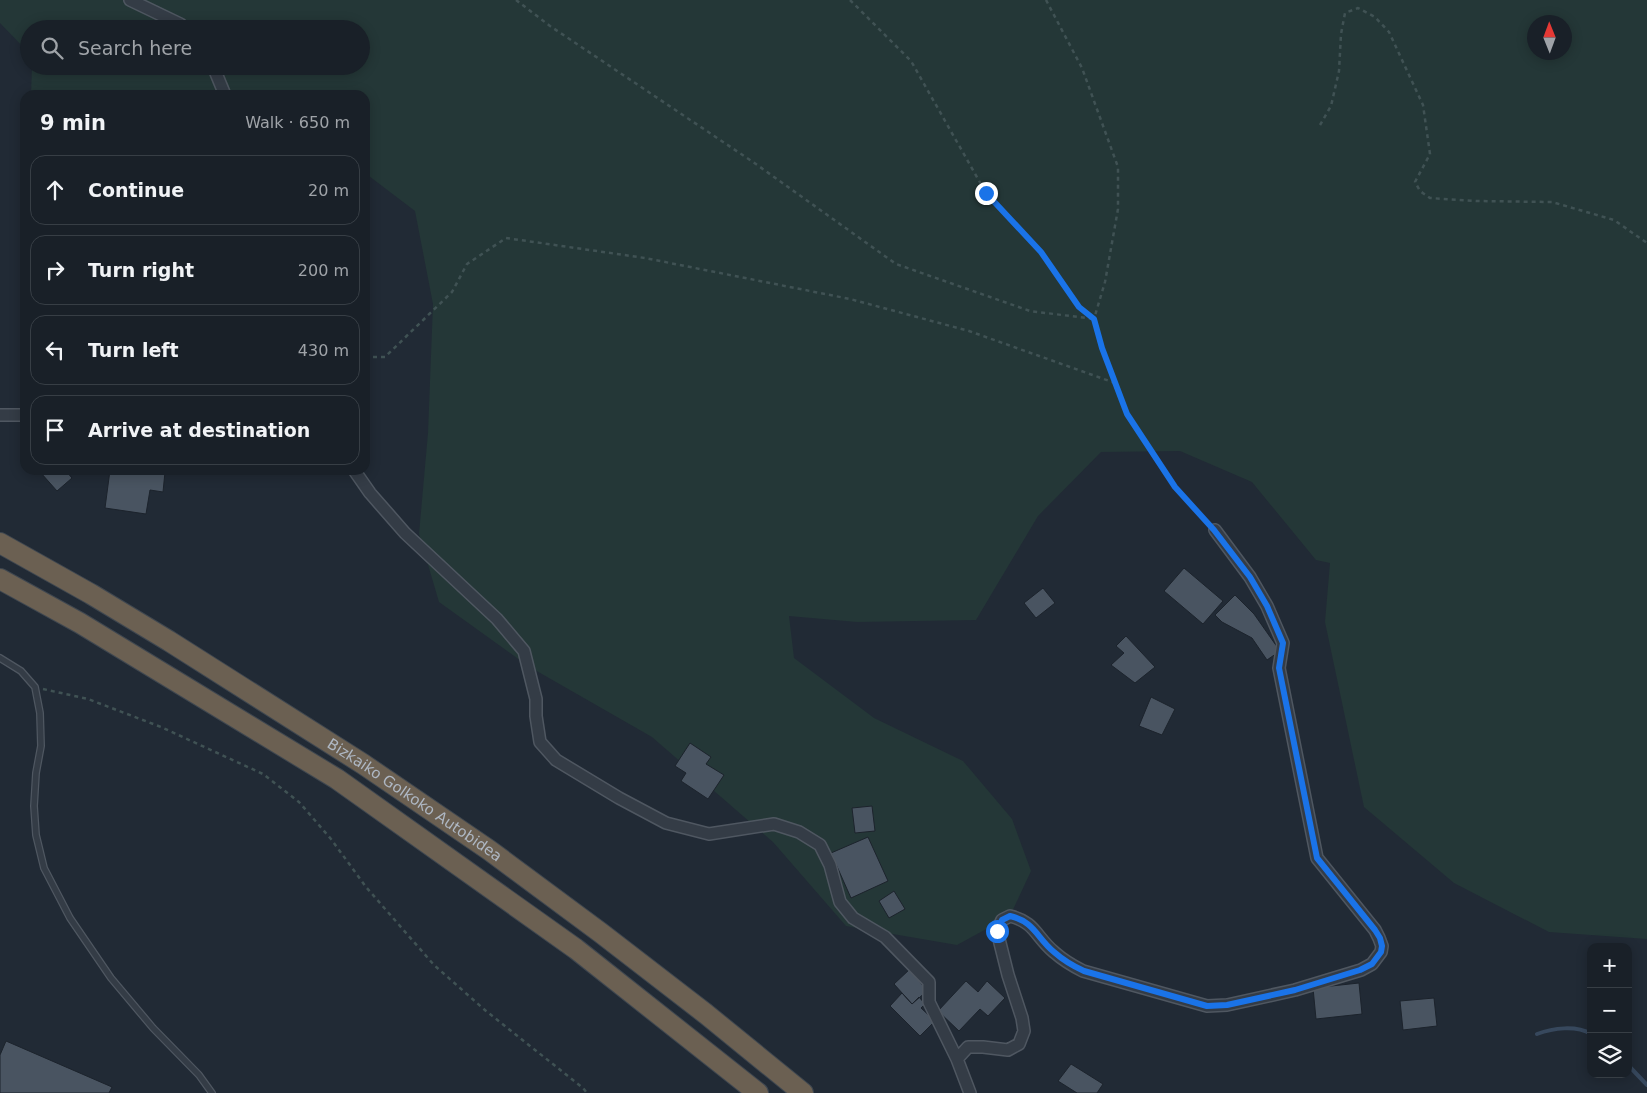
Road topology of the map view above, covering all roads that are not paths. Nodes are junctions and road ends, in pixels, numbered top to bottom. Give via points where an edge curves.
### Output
1 (130, 0) edge
2 (173, 20) edge
3 (217, 75) edge
4 (223, 90) edge
5 (0, 415) edge
6 (20, 415) edge
7 (357, 475) edge
8 (1214, 530) road end
9 (0, 544) edge
10 (0, 579) edge
11 (0, 658) edge
12 (957, 1059) junction
13 (212, 1093) edge
14 (758, 1093) edge
15 (803, 1093) edge
16 (970, 1093) edge

1 - 2 street
3 - 4 street
5 - 6 street
7 - 12 street via 405,533 497,619 524,651 536,699 540,742 556,760 666,823 709,834 774,824 799,832 820,845 830,865 840,902 853,918 885,937 929,982 928,1002
8 - 12 street via 1250,577 1283,643 1279,668 1317,858 1375,930 1380,938 1381,952 1372,964 1351,973 1295,990 1227,1005 1207,1006 1084,971 1052,952 1022,919 1010,916 1002,920 997,931 1024,1031 1019,1044 1008,1050 983,1046 968,1048
9 - 15 highway, Bizkaiko Golkoko Autobidea via 169,640 387,780 489,850 608,939
10 - 14 highway, Bizkaiko Golkoko Autobidea via 80,623 337,779 576,949
11 - 13 lane via 21,671 34,687 40,713 41,746 34,806 36,835 44,868 70,918 111,978
12 - 16 street

